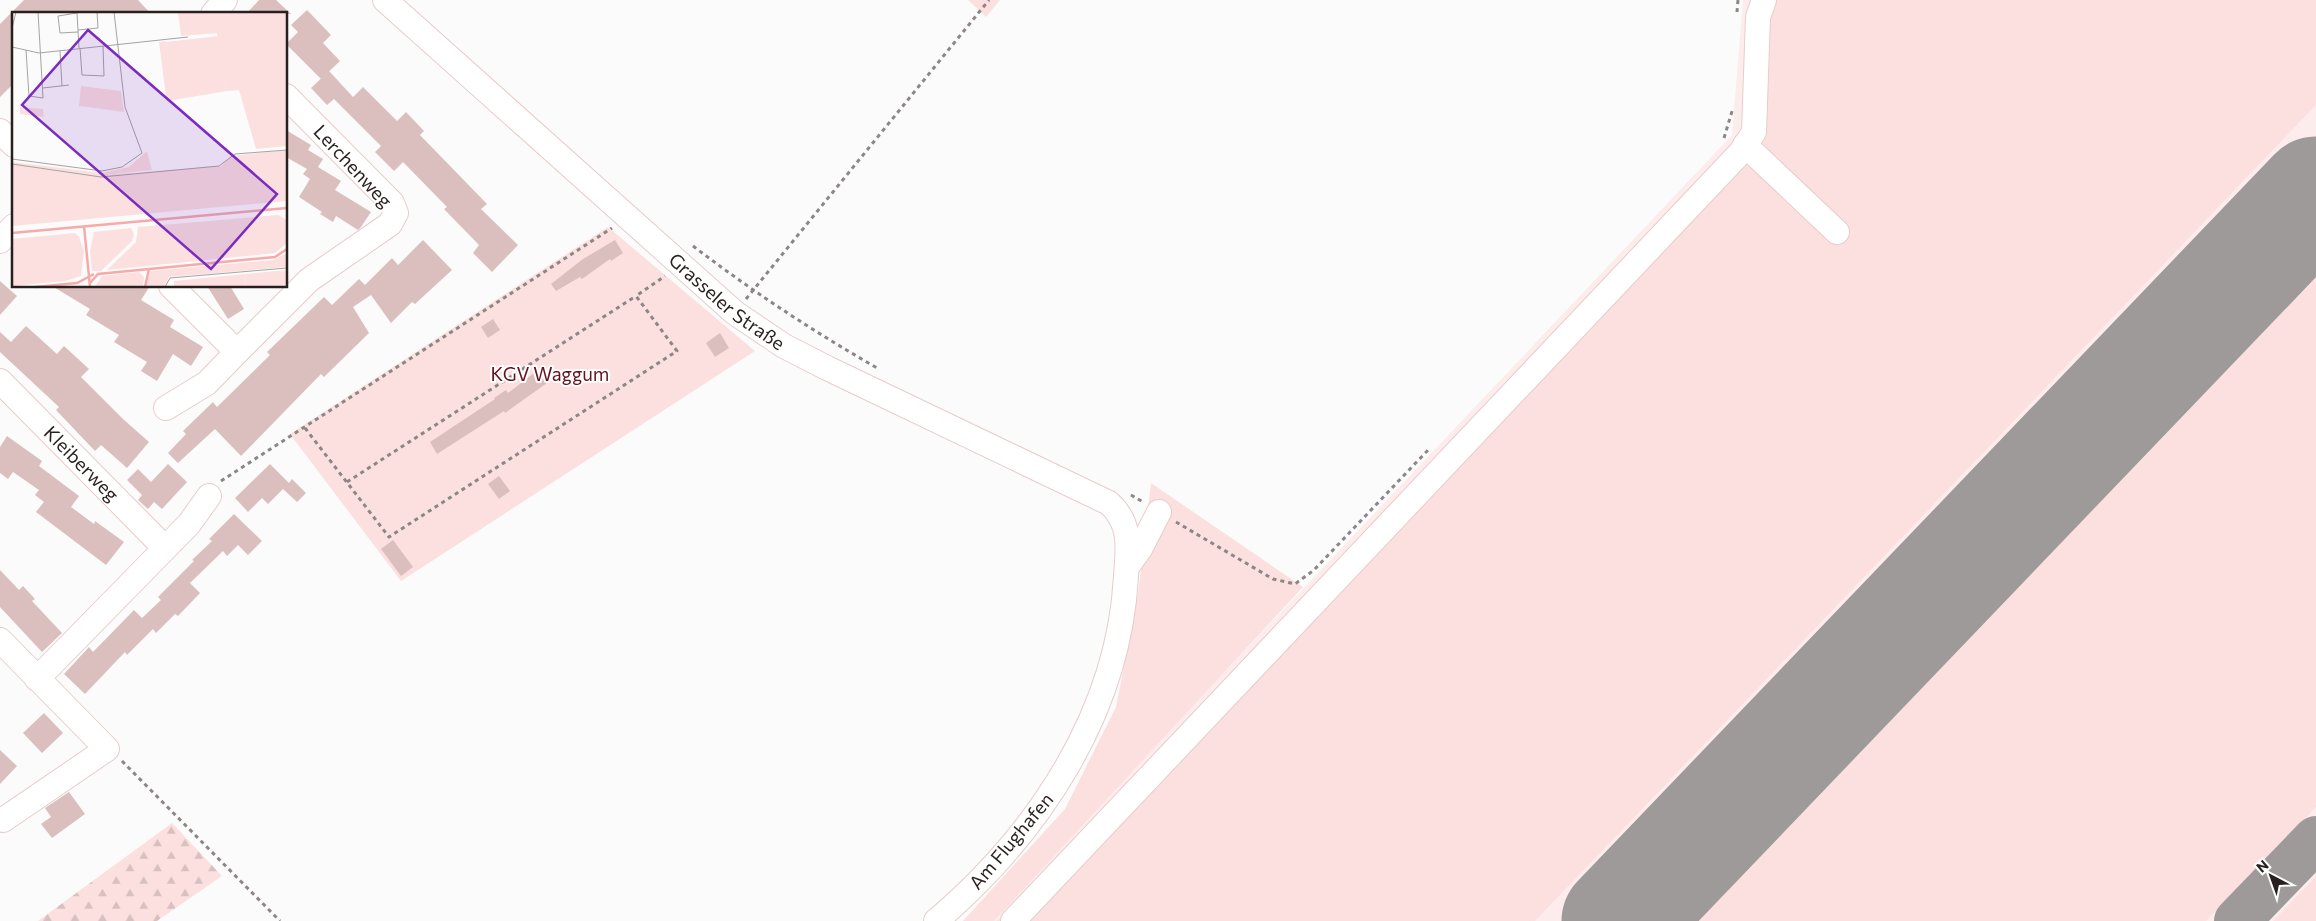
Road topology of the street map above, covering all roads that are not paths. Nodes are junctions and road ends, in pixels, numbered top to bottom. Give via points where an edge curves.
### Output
1 (225, 0) edge
2 (385, 0) edge
3 (1764, 0) edge
4 (215, 12) edge
5 (288, 98) edge
6 (0, 131) edge
7 (12, 143) edge
8 (1745, 145) junction
9 (12, 228) edge
10 (1837, 232) dead end
11 (0, 241) edge
12 (173, 288) edge
13 (237, 352) junction
14 (0, 381) edge
15 (166, 408) dead end
16 (209, 496) road end
17 (1159, 512) road end
18 (1124, 521) joint
19 (164, 548) junction
20 (1127, 567) junction
21 (0, 640) edge
22 (37, 678) junction
23 (0, 819) edge
24 (936, 921) edge
25 (1013, 921) edge

1 - 4 street
2 - 18 street, Grasseler Straße via 735,313 784,346 1109,503
3 - 8 street via 1758,17 1754,132
5 - 13 street, Lerchenweg via 392,203 396,213 390,224 309,280
6 - 7 street
8 - 10 street
8 - 25 street
9 - 11 street
12 - 13 street
13 - 15 street, Lerchenweg via 207,383
14 - 19 street, Kleiberweg
16 - 19 street via 189,524
17 - 20 street
18 - 20 street, Am Flughafen
19 - 22 street
20 - 24 street, Am Flughafen via 1126,595 1115,654 1078,750 1050,797 1022,834
21 - 22 street
22 - 23 street via 107,748

